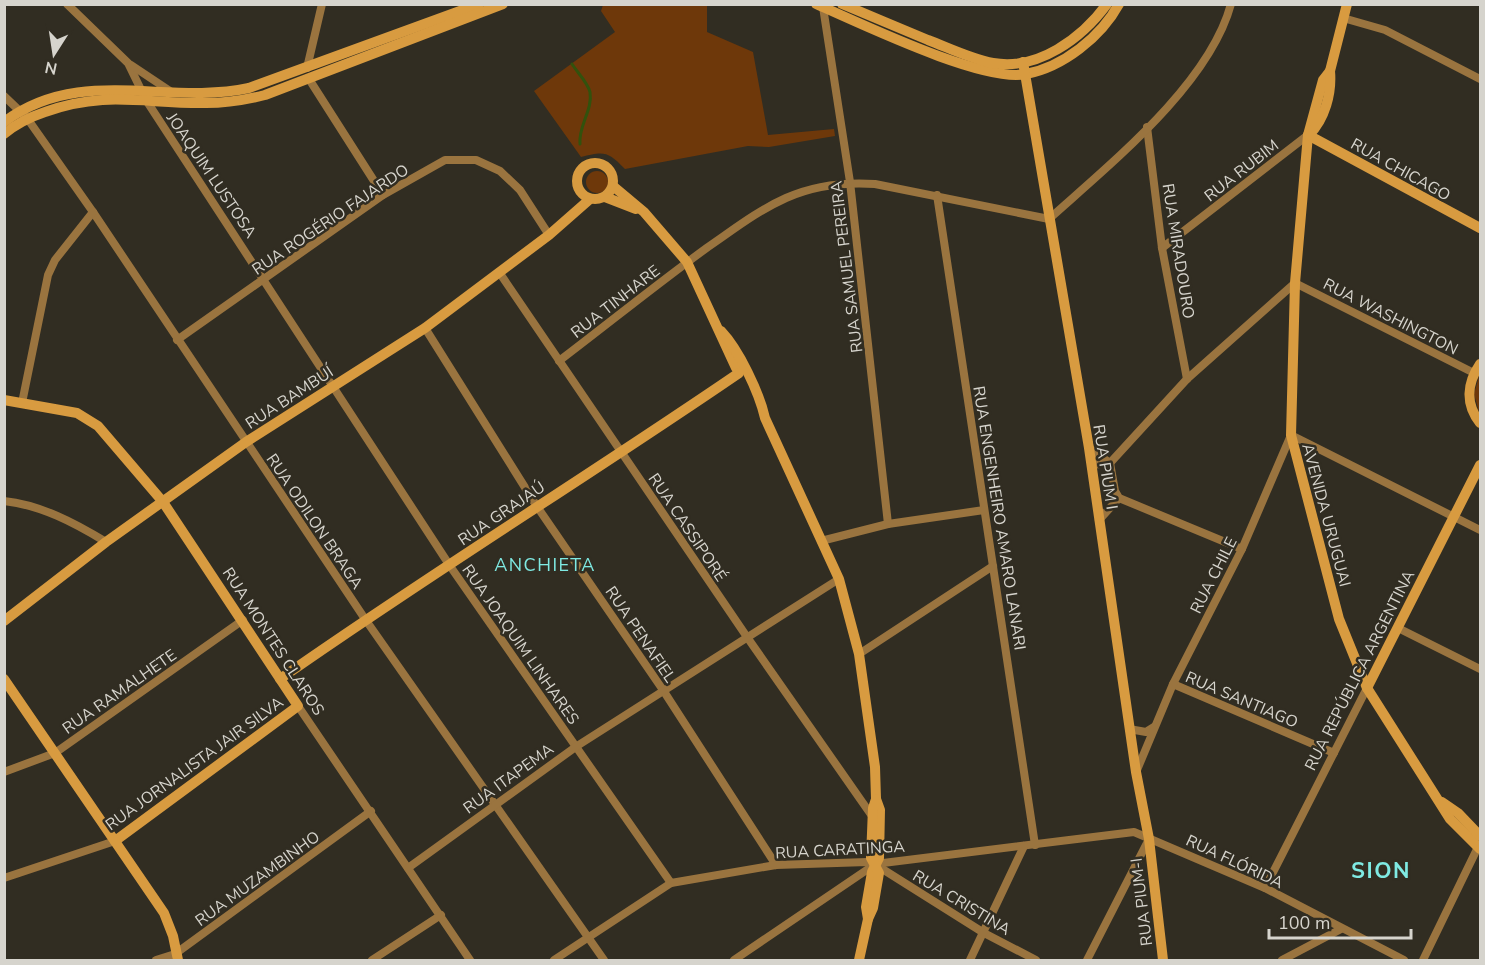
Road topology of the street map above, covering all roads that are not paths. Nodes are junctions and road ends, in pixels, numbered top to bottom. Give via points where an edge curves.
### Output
1 (67, 4) edge
2 (322, 4) edge
3 (479, 4) edge
4 (503, 4) edge
5 (842, 4) edge
6 (1107, 4) edge
7 (1119, 4) edge
8 (1231, 4) edge
9 (1347, 4) edge
10 (819, 6) edge
11 (1343, 18) junction
12 (1023, 62) junction
13 (128, 63) junction
14 (308, 74) junction
15 (1010, 75) junction
16 (1025, 75) junction
17 (1480, 79) edge
18 (142, 89) junction
19 (170, 91) junction
20 (4, 96) edge
21 (146, 100) junction
22 (1030, 101) junction
23 (24, 115) junction
24 (4, 122) edge
25 (1147, 127) junction
26 (4, 134) edge
27 (1308, 135) junction
28 (850, 182) junction
29 (613, 186) junction
30 (383, 195) junction
31 (937, 195) junction
32 (605, 196) junction
33 (590, 199) junction
34 (93, 212) junction
35 (644, 212) junction
36 (1049, 219) junction
37 (1480, 228) edge
38 (549, 235) junction
39 (1162, 248) junction
40 (687, 262) junction
41 (499, 272) junction
42 (264, 280) junction
43 (1295, 283) junction
44 (425, 328) junction
45 (721, 331) junction
46 (177, 340) junction
47 (559, 361) junction
48 (1480, 364) edge
49 (739, 373) junction
50 (1474, 373) junction
51 (1187, 379) junction
52 (332, 387) junction
53 (4, 400) edge
54 (22, 403) junction
55 (765, 418) junction
56 (1480, 423) edge
57 (1291, 435) junction
58 (246, 442) junction
59 (1089, 448) junction
60 (622, 453) junction
61 (1110, 463) junction
62 (1091, 465) junction
63 (1480, 465) edge
64 (1119, 498) junction
65 (4, 501) edge
66 (163, 502) junction
67 (536, 505) junction
68 (984, 510) junction
69 (1454, 516) junction
70 (1099, 520) junction
71 (888, 524) junction
72 (1480, 530) edge
73 (821, 541) junction
74 (106, 542) junction
75 (1242, 549) junction
76 (450, 566) junction
77 (993, 566) junction
78 (839, 579) junction
79 (365, 619) junction
80 (243, 620) junction
81 (4, 621) edge
82 (1398, 628) junction
83 (747, 636) junction
84 (859, 654) junction
85 (1480, 669) edge
86 (280, 678) junction
87 (4, 680) edge
88 (1173, 684) junction
89 (1367, 688) junction
90 (663, 690) junction
91 (298, 706) junction
92 (1156, 726) junction
93 (1129, 729) junction
94 (576, 746) junction
95 (55, 753) junction
96 (1334, 753) junction
97 (4, 772) edge
98 (1136, 772) junction
99 (856, 796) junction
100 (876, 799) junction
101 (494, 804) junction
102 (371, 811) junction
103 (872, 816) junction
104 (1149, 839) junction
105 (115, 841) junction
106 (1480, 844) edge
107 (1035, 845) junction
108 (1024, 846) junction
109 (1145, 855) junction
110 (875, 864) junction
111 (776, 865) junction
112 (408, 868) junction
113 (4, 878) edge
114 (670, 883) junction
115 (1265, 888) junction
116 (441, 915) junction
117 (1341, 929) junction
118 (984, 933) junction
119 (588, 938) junction
120 (177, 957) edge
121 (156, 960) edge
122 (372, 960) edge
123 (470, 960) edge
124 (554, 960) edge
125 (604, 960) edge
126 (734, 960) edge
127 (859, 960) edge
128 (970, 960) edge
129 (1036, 960) edge
130 (1087, 960) edge
131 (1163, 960) edge
132 (1282, 960) edge
133 (1404, 960) edge
134 (1424, 960) edge

1 - 13 street
2 - 14 street
3 - 14 street
4 - 14 street
5 - 12 street via 982,61
6 - 12 street via 1074,39
7 - 16 street via 1074,53
8 - 25 street via 1225,27 1199,69
9 - 11 street, AVENIDA URUGUAI
10 - 15 street via 956,62
10 - 28 street, RUA SAMUEL PEREIRA
11 - 17 street via 1385,30
11 - 27 street, AVENIDA URUGUAI via 1321,123
12 - 16 street
13 - 18 street, JOAQUIM LUSTOSA
13 - 19 street
14 - 19 street via 236,91
14 - 21 street via 265,95 235,102
14 - 30 street
15 - 16 street
15 - 22 street
16 - 22 street
18 - 19 street
18 - 21 street, JOAQUIM LUSTOSA
18 - 23 street via 82,91 43,101
20 - 23 street, RUA ODILON BRAGA
21 - 23 street via 105,98
21 - 42 street, JOAQUIM LUSTOSA
22 - 36 street, RUA PIUM I
23 - 24 street
23 - 26 street
23 - 34 street, RUA ODILON BRAGA
25 - 36 street
25 - 39 street, RUA MIRADOURO
27 - 37 street, RUA CHICAGO
27 - 39 street, RUA RUBIM
27 - 43 street, AVENIDA URUGUAI
28 - 31 street
28 - 40 street, RUA TINHARE via 788,197 758,212
28 - 71 street, RUA SAMUEL PEREIRA
29 - 32 street
29 - 33 street via 612,175 605,166 595,163 584,167 578,176 578,187
29 - 35 street
30 - 38 street, RUA ROGÉRIO FAJARDO via 445,160 476,160 500,171 520,190
30 - 42 street, RUA ROGÉRIO FAJARDO
31 - 36 street
31 - 68 street, RUA ENGENHEIRO AMARO LANARI
32 - 33 street
32 - 35 street
33 - 38 street, RUA BAMBUÍ
34 - 46 street, RUA ODILON BRAGA
34 - 54 street via 55,260 48,275
35 - 40 street
36 - 59 street, RUA PIUM I
38 - 41 street, RUA BAMBUÍ
39 - 51 street, RUA MIRADOURO
40 - 45 street
40 - 47 street, RUA TINHARE
41 - 44 street, RUA BAMBUÍ
41 - 47 street, RUA CASSIPORÉ
42 - 46 street, RUA ROGÉRIO FAJARDO
42 - 52 street, JOAQUIM LUSTOSA
43 - 50 street, RUA WASHINGTON
43 - 51 street
43 - 57 street, AVENIDA URUGUAI
44 - 52 street, RUA BAMBUÍ
44 - 67 street, RUA PENAFIEL
45 - 49 street via 723,345
45 - 55 street via 762,404
46 - 58 street, RUA ODILON BRAGA
47 - 60 street, RUA CASSIPORÉ
48 - 50 street
49 - 55 street
49 - 60 street, RUA GRAJAÚ
50 - 56 street via 1469,399
51 - 61 street
52 - 58 street, RUA BAMBUÍ
52 - 76 street, RUA JOAQUIM LINHARES
53 - 54 street, RUA MONTES CLAROS
54 - 66 street, RUA MONTES CLAROS via 77,413 98,426
55 - 73 street
57 - 69 street
57 - 75 street, RUA CHILE
57 - 89 street, AVENIDA URUGUAI via 1339,619
58 - 66 street, RUA BAMBUÍ
58 - 79 street, RUA ODILON BRAGA
59 - 61 street
59 - 62 street, RUA PIUM I
60 - 67 street, RUA GRAJAÚ
60 - 83 street, RUA CASSIPORÉ
61 - 62 street
61 - 64 street
62 - 70 street, RUA PIUM I
63 - 69 street, RUA REPÚBLICA ARGENTINA
64 - 70 street
64 - 75 street
65 - 74 street via 78,524
66 - 74 street, RUA BAMBUÍ
66 - 80 street, RUA MONTES CLAROS
67 - 76 street, RUA GRAJAÚ
67 - 90 street, RUA PENAFIEL
68 - 71 street
68 - 77 street, RUA ENGENHEIRO AMARO LANARI
69 - 72 street
69 - 82 street, RUA REPÚBLICA ARGENTINA
70 - 93 street, RUA PIUM I
71 - 73 street
73 - 78 street
74 - 81 street, RUA BAMBUÍ
75 - 88 street, RUA CHILE
76 - 79 street, RUA GRAJAÚ
76 - 94 street, RUA JOAQUIM LINHARES
77 - 84 street
77 - 107 street, RUA ENGENHEIRO AMARO LANARI
78 - 83 street, RUA ITAPEMA
78 - 84 street
79 - 86 street, RUA GRAJAÚ
79 - 101 street, RUA ODILON BRAGA
80 - 86 street, RUA MONTES CLAROS
80 - 95 street, RUA RAMALHETE
82 - 85 street
82 - 89 street, RUA REPÚBLICA ARGENTINA
83 - 90 street, RUA ITAPEMA
83 - 99 street, RUA CASSIPORÉ
84 - 100 street
86 - 91 street, RUA MONTES CLAROS
87 - 95 street
88 - 92 street, RUA CHILE
88 - 96 street, RUA SANTIAGO
89 - 96 street, RUA REPÚBLICA ARGENTINA
89 - 106 street, AVENIDA URUGUAI via 1450,819
90 - 94 street, RUA ITAPEMA
90 - 111 street, RUA PENAFIEL
91 - 102 street, RUA MONTES CLAROS
91 - 105 street, RUA JORNALISTA JAIR SILVA
92 - 93 street via 1146,732
92 - 98 street, RUA CHILE
93 - 98 street, RUA PIUM I
94 - 101 street, RUA ITAPEMA
94 - 114 street, RUA JOAQUIM LINHARES
95 - 97 street, RUA RAMALHETE
95 - 105 street
96 - 115 street, RUA REPÚBLICA ARGENTINA
98 - 104 street, RUA PIUM I
99 - 100 street
99 - 103 street, RUA CASSIPORÉ
100 - 103 street
100 - 110 street via 880,810 879,858
101 - 112 street, RUA ITAPEMA
101 - 119 street, RUA ODILON BRAGA
102 - 112 street, RUA MONTES CLAROS
102 - 120 street, RUA MUZAMBINHO
103 - 110 street via 871,858
104 - 107 street, RUA CARATINGA via 1134,832
104 - 109 street, RUA PIUM-I
104 - 115 street, RUA FLÓRIDA
105 - 113 street, RUA JORNALISTA JAIR SILVA
105 - 120 street via 164,913
106 - 134 street
107 - 108 street, RUA CARATINGA
108 - 110 street, RUA CARATINGA
108 - 118 street
109 - 130 street
109 - 131 street, RUA PIUM-I
110 - 111 street, RUA CARATINGA
110 - 118 street, RUA CRISTINA
110 - 126 street
110 - 127 street via 879,873
111 - 114 street, RUA CARATINGA
112 - 116 street, RUA MONTES CLAROS
114 - 119 street, RUA CARATINGA
115 - 117 street, RUA FLÓRIDA
116 - 122 street
116 - 123 street, RUA MONTES CLAROS
117 - 132 street
117 - 133 street, RUA FLÓRIDA
118 - 128 street
118 - 129 street, RUA CRISTINA
119 - 124 street, RUA CARATINGA
119 - 125 street, RUA ODILON BRAGA
120 - 121 street, RUA MUZAMBINHO

